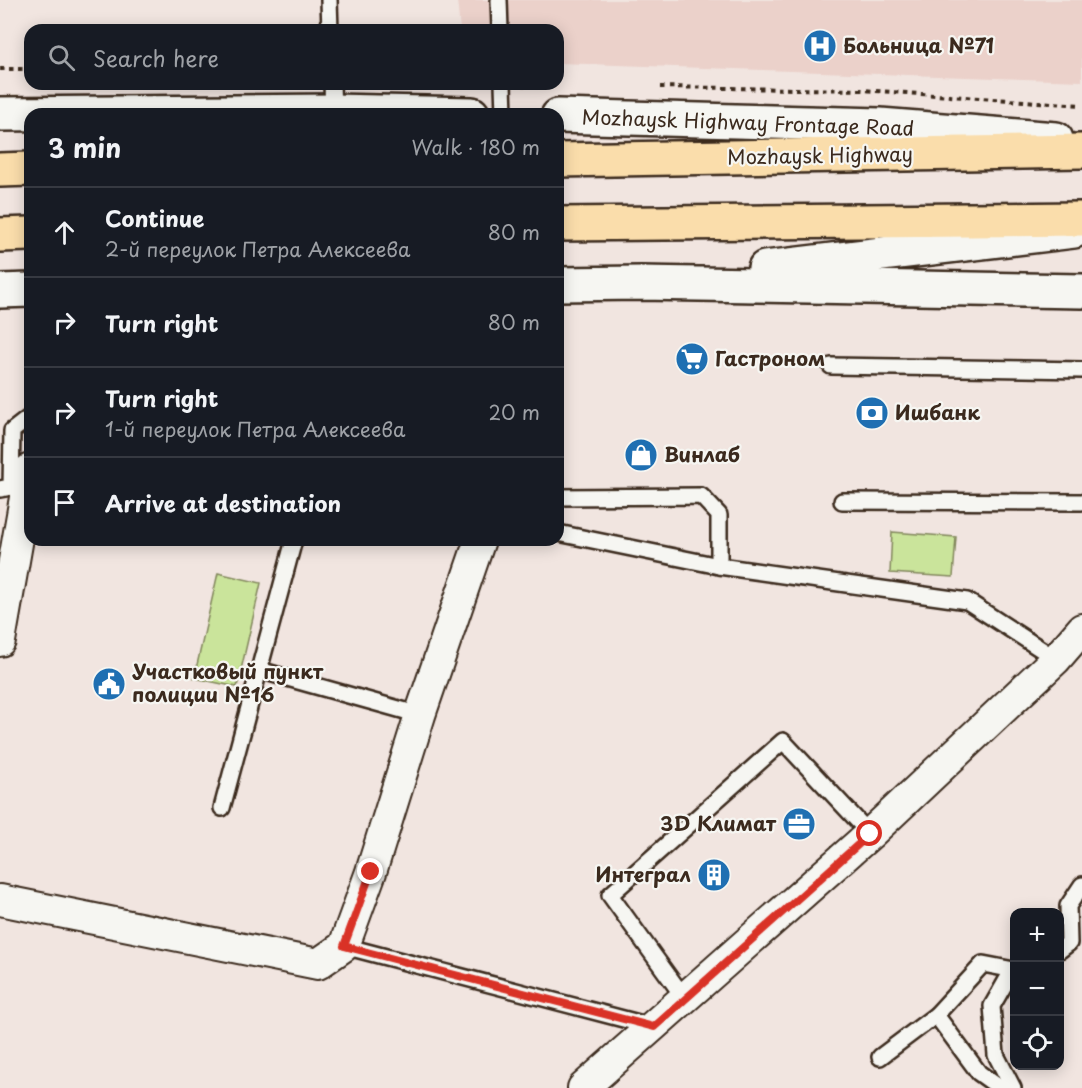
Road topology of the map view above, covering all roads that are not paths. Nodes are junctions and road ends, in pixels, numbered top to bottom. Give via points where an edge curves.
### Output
1 (329, 0) edge
2 (499, 0) edge
3 (330, 24) edge
4 (500, 24) edge
5 (503, 90) edge
6 (333, 97) edge
7 (118, 108) edge
8 (423, 108) edge
9 (504, 108) edge
10 (24, 113) edge
11 (0, 114) edge
12 (564, 116) edge
13 (1082, 141) edge
14 (1082, 151) edge
15 (564, 160) edge
16 (24, 169) edge
17 (0, 170) edge
18 (1082, 219) edge
19 (564, 224) edge
20 (1082, 230) edge
21 (24, 234) edge
22 (0, 235) edge
23 (641, 283) junction
24 (564, 284) edge
25 (24, 290) edge
26 (0, 291) edge
27 (1082, 291) edge
28 (831, 366) dead end
29 (1082, 370) edge
30 (24, 422) edge
31 (0, 489) edge
32 (564, 496) edge
33 (842, 501) dead end
34 (1082, 502) edge
35 (24, 503) edge
36 (564, 534) edge
37 (292, 546) edge
38 (478, 546) edge
39 (718, 566) junction
40 (1082, 629) edge
41 (0, 641) edge
42 (1056, 659) junction
43 (259, 670) junction
44 (420, 715) junction
45 (222, 808) dead end
46 (870, 834) junction
47 (1082, 885) edge
48 (0, 900) edge
49 (344, 946) junction
50 (1064, 946) edge
51 (1010, 970) edge
52 (1010, 976) edge
53 (685, 999) junction
54 (936, 1015) junction
55 (654, 1027) junction
56 (880, 1057) dead end
57 (583, 1088) edge
58 (1000, 1088) edge
59 (1013, 1088) edge

1 - 3 lane
2 - 4 lane
5 - 9 lane
6 - 7 main road
6 - 8 main road
10 - 11 main road
12 - 13 main road, Mozhaysk Highway Frontage Road via 880,125
14 - 15 main road, Mozhaysk Highway
16 - 17 main road
18 - 19 main road
20 - 23 main road
21 - 22 main road
23 - 24 main road
23 - 27 main road
25 - 26 main road
28 - 29 lane
30 - 31 lane via 12,431 11,487
32 - 39 lane via 701,496 719,515
33 - 34 lane
35 - 41 street
36 - 39 lane
37 - 43 lane
38 - 44 street
39 - 42 lane via 967,601
40 - 42 street
42 - 46 street
43 - 44 lane
43 - 45 lane
44 - 49 street
46 - 53 street
46 - 53 lane via 783,741 610,895
47 - 50 lane via 1068,906 1069,943
48 - 49 street via 318,964
49 - 55 lane
51 - 54 lane via 983,964
52 - 59 lane via 992,1006 996,1055
53 - 55 street
54 - 56 lane
54 - 58 lane via 979,1073
55 - 57 street

